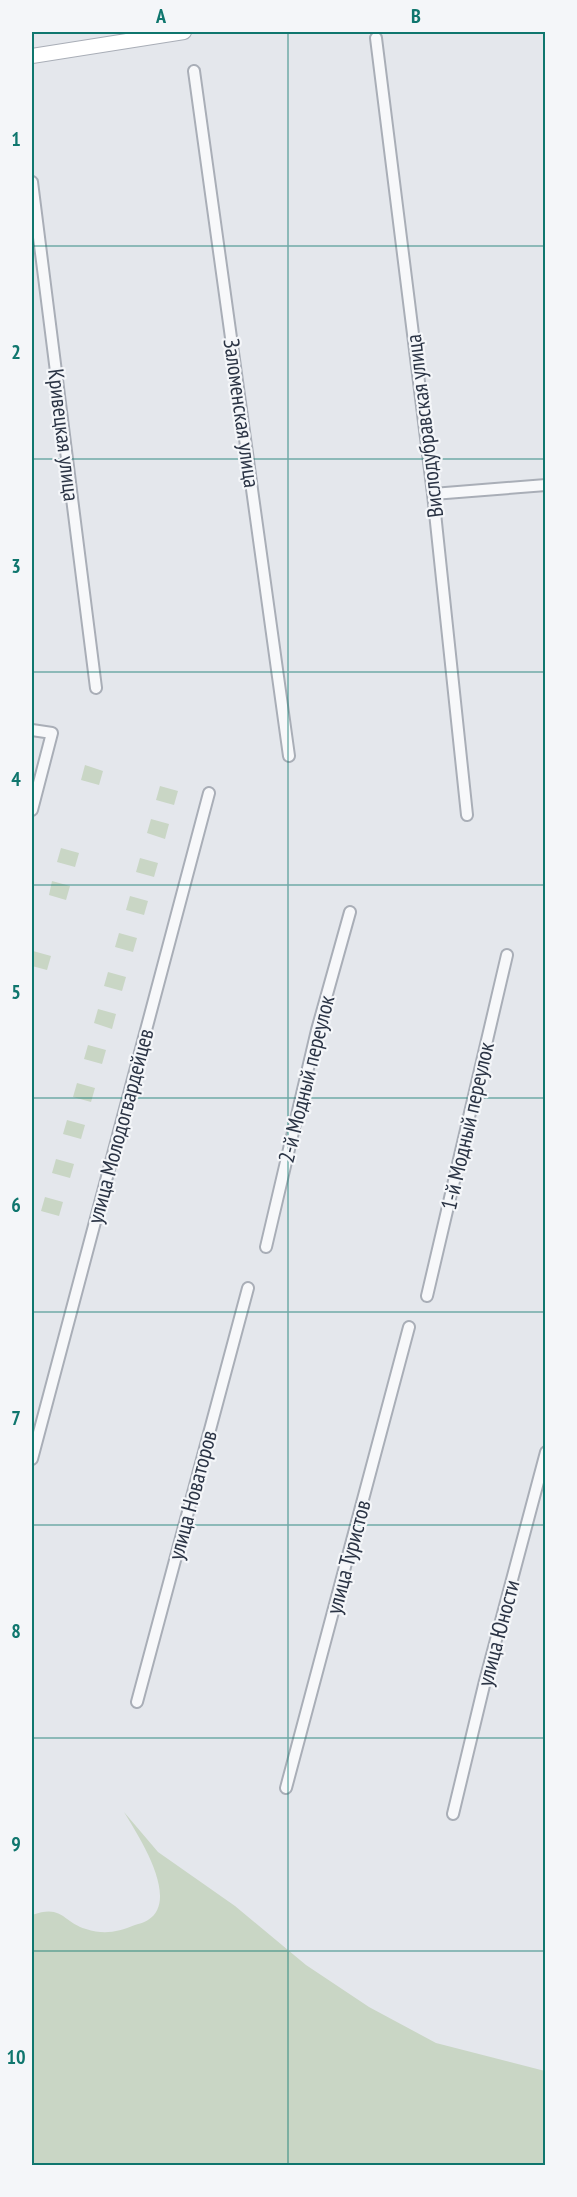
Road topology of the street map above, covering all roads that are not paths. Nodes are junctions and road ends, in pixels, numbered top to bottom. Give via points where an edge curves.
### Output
1 (184, 32) edge
2 (376, 38) dead end
3 (32, 56) edge
4 (194, 71) dead end
5 (32, 182) edge
6 (546, 485) edge
7 (433, 494) junction
8 (96, 688) dead end
9 (32, 730) edge
10 (288, 756) dead end
11 (209, 793) dead end
12 (32, 810) edge
13 (467, 814) dead end
14 (350, 912) dead end
15 (507, 955) dead end
16 (266, 1247) dead end
17 (248, 1288) dead end
18 (427, 1296) dead end
19 (409, 1327) dead end
20 (546, 1452) edge
21 (32, 1459) edge
22 (137, 1702) dead end
23 (286, 1788) dead end
24 (453, 1814) dead end

1 - 3 main road
2 - 7 street, Вислодубравская улица
4 - 10 street, Заломенская улица
5 - 8 street, Кривецкая улица
6 - 7 street
7 - 13 street, Вислодубравская улица
9 - 12 street via 52,733
11 - 21 street, улица Молодогвардейцев
14 - 16 street, 2-й Модный переулок via 317,1030
15 - 18 street, 1-й Модный переулок
17 - 22 street, улица Новаторов
19 - 23 street, улица Туристов
20 - 24 street, улица Юности

